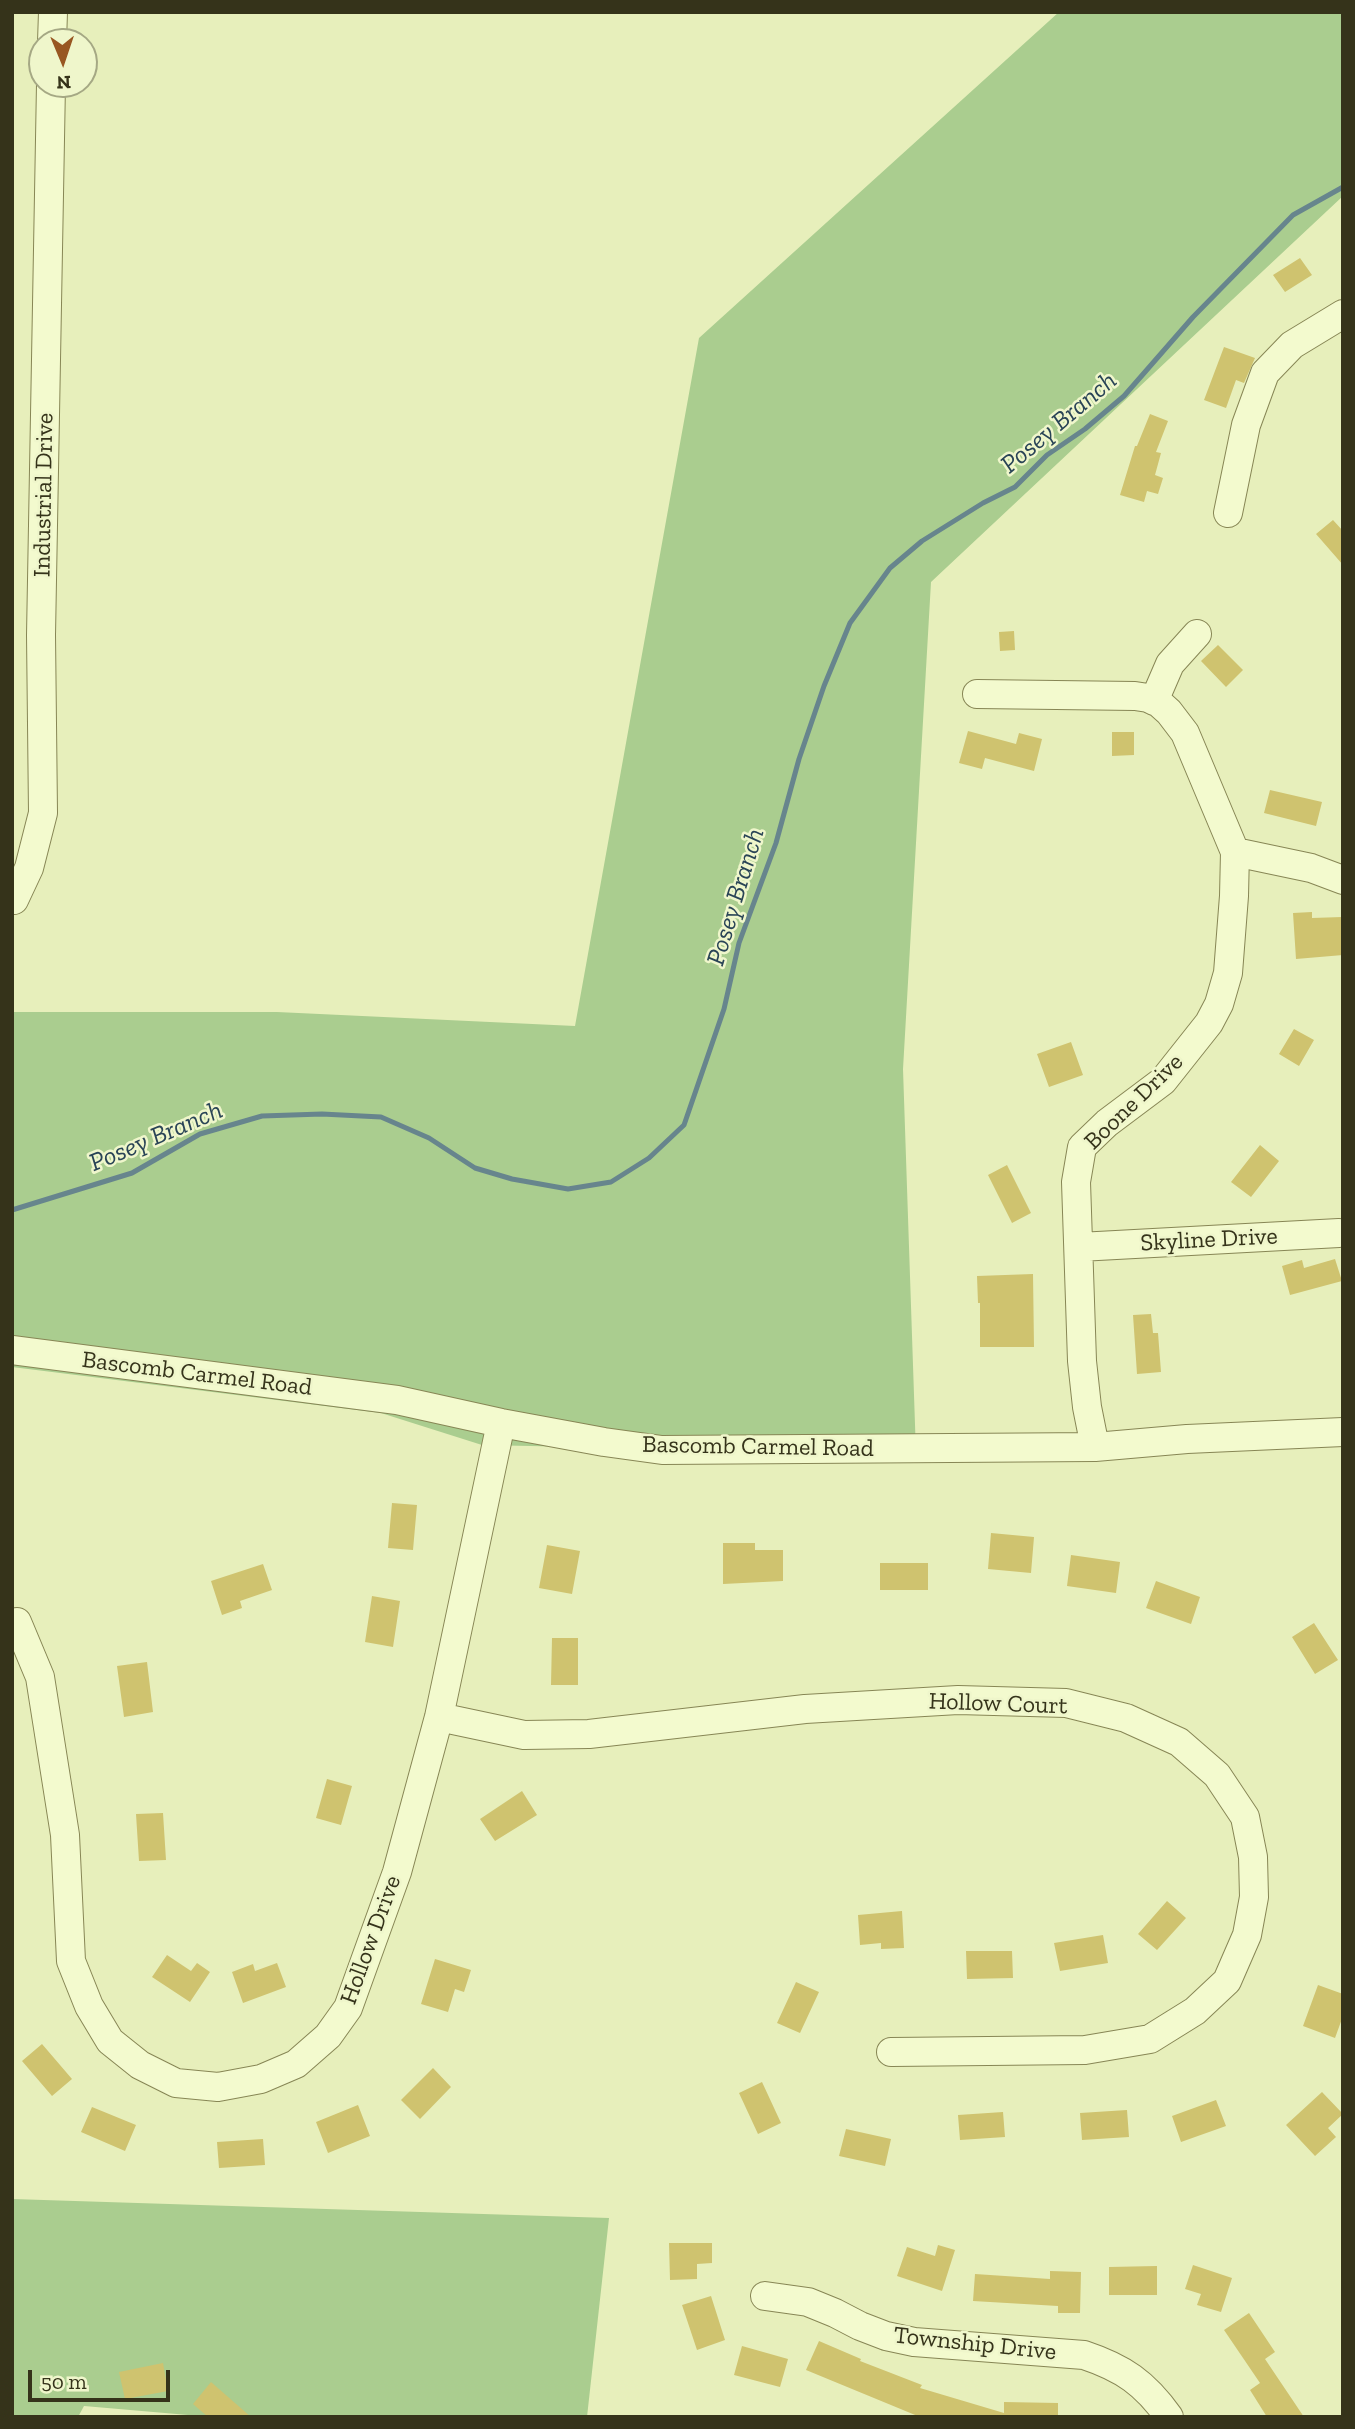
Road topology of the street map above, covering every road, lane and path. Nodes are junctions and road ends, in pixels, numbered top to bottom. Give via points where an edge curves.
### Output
1 (51, 98) edge
2 (1343, 314) edge
3 (1228, 513) dead end
4 (1197, 635) dead end
5 (977, 694) dead end
6 (1154, 701) junction
7 (1235, 852) junction
8 (1343, 880) edge
9 (13, 900) edge
10 (1339, 1233) dead end
11 (1079, 1247) junction
12 (12, 1350) edge
13 (501, 1423) junction
14 (1343, 1432) edge
15 (1095, 1447) junction
16 (17, 1622) dead end
17 (439, 1717) junction
18 (891, 2052) dead end
19 (765, 2295) dead end
20 (1169, 2417) edge

1 - 9 street, Industrial Drive via 41,635 43,813 29,868
2 - 3 street via 1292,345 1265,373 1246,425
4 - 6 street via 1170,664
5 - 6 street via 1135,696
6 - 7 street via 1170,712 1185,733
7 - 8 street via 1311,868
7 - 11 street, Boone Drive via 1228,973 1219,1004 1163,1082 1082,1147 1076,1182
10 - 11 street, Skyline Drive
11 - 15 street, Boone Drive via 1082,1361
12 - 13 street, Bascomb Carmel Road via 397,1400
13 - 15 street, Bascomb Carmel Road via 662,1450
13 - 17 street, Hollow Drive
14 - 15 street, Bascomb Carmel Road
16 - 17 street, Hollow Drive via 40,1677 51,1740 65,1835 71,1961 89,2006 110,2040 140,2065 176,2083 218,2087 261,2079 296,2064 328,2036 348,2008 397,1872
17 - 18 street, Hollow Court via 524,1735 589,1734 805,1709 958,1700 1066,1703 1126,1718 1179,1742 1217,1775 1245,1817 1254,1897 1247,1935 1227,1981 1195,2011 1150,2039 1085,2050
19 - 20 street, Township Drive via 808,2302 886,2336 914,2342 1084,2355 1135,2379

